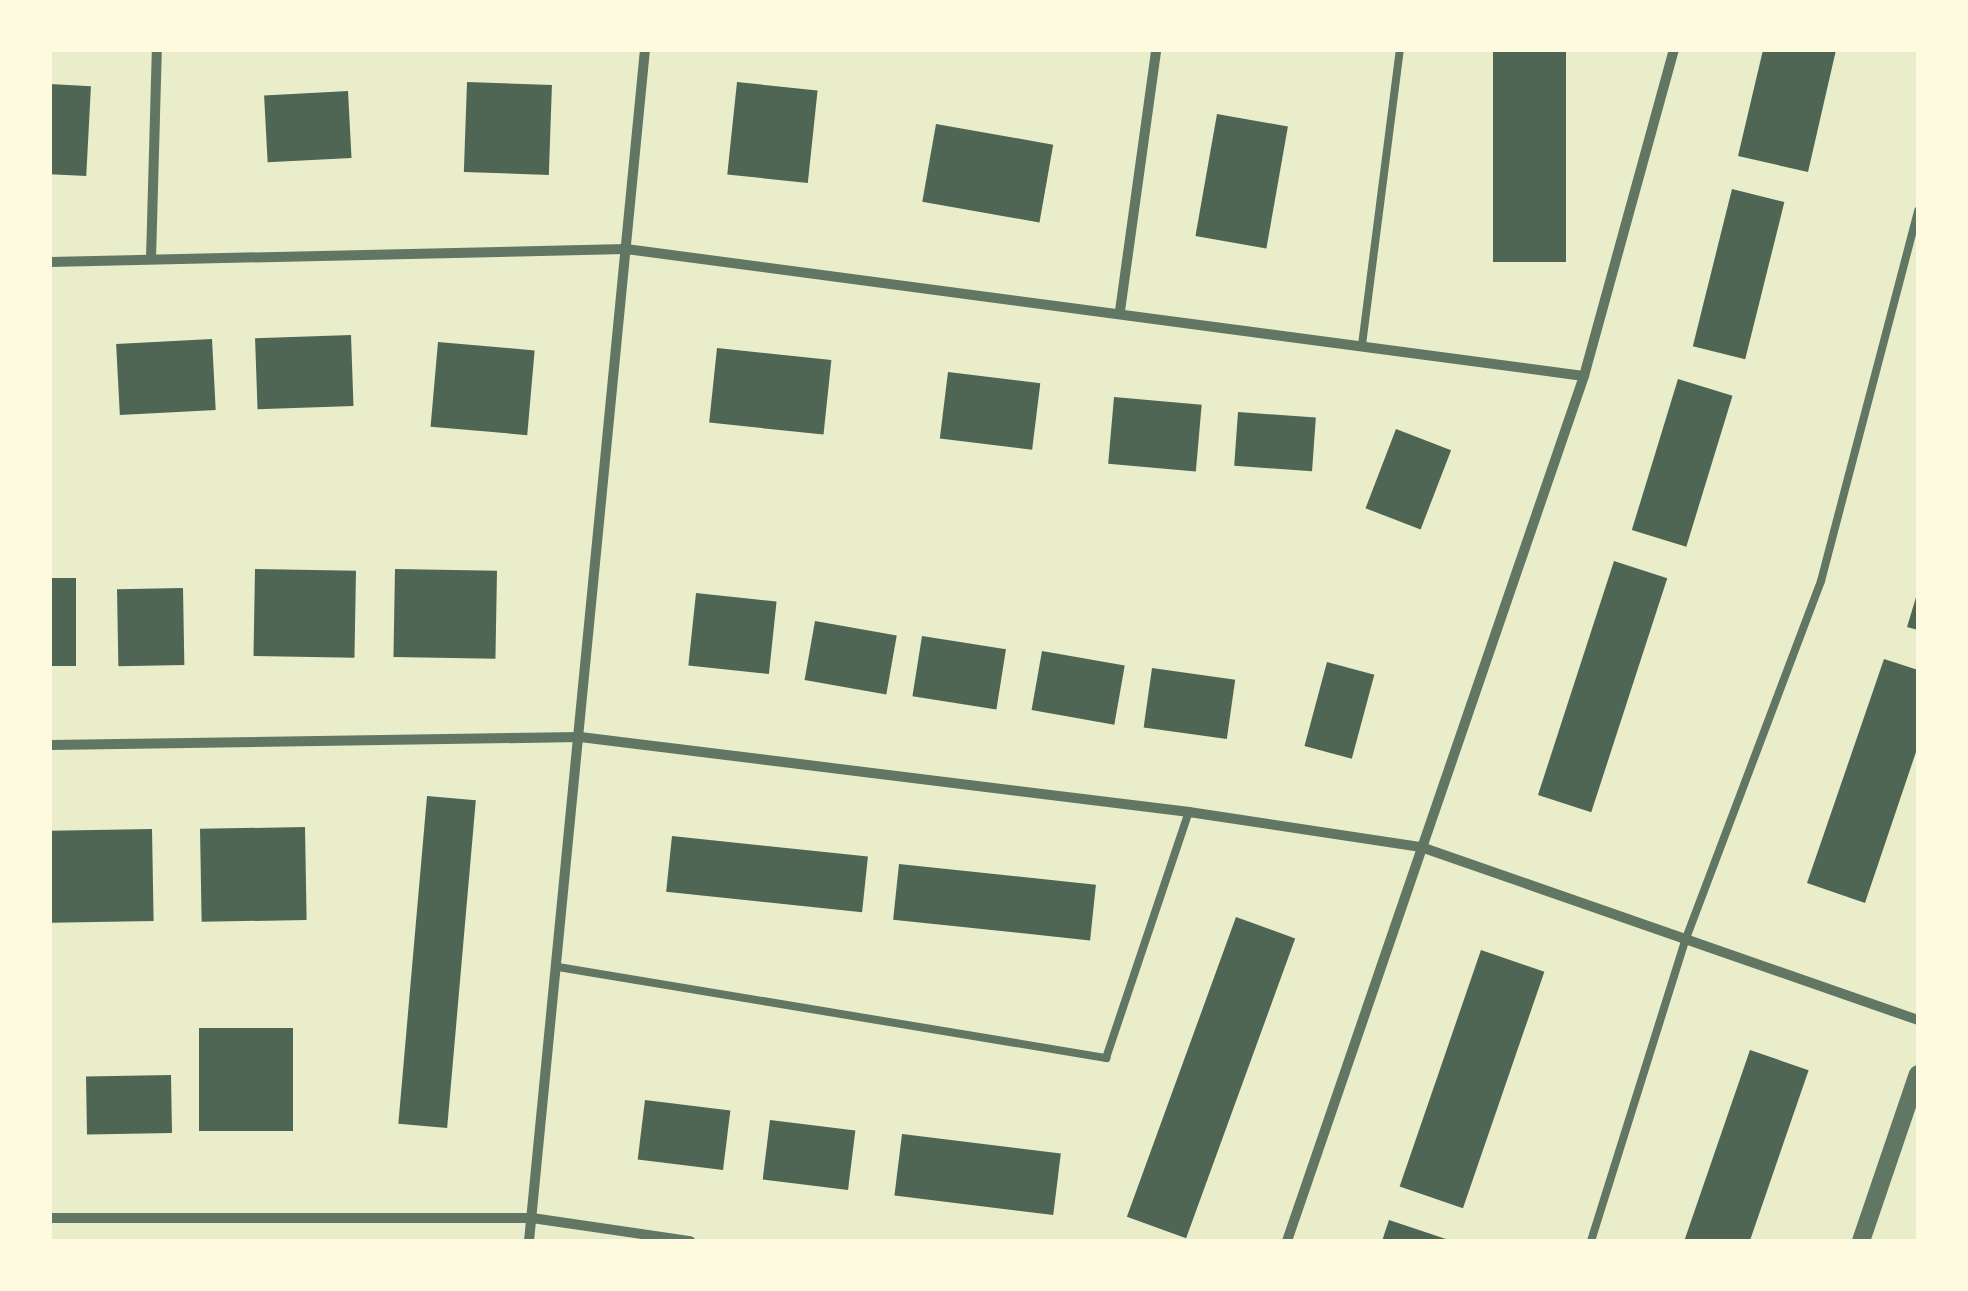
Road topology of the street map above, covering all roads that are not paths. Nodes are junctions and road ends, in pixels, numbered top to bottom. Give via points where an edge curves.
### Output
1 (157, 50) edge
2 (645, 50) edge
3 (1156, 50) edge
4 (1400, 50) edge
5 (1674, 50) edge
6 (1918, 210) edge
7 (626, 249) junction
8 (151, 259) junction
9 (50, 262) edge
10 (1120, 311) junction
11 (1362, 345) junction
12 (1584, 376) junction
13 (580, 737) junction
14 (50, 745) edge
15 (1189, 812) junction
16 (1420, 847) junction
17 (1685, 941) junction
18 (558, 967) junction
19 (1918, 1020) edge
20 (1918, 1074) edge
21 (50, 1218) edge
22 (532, 1218) junction
23 (530, 1241) edge
24 (690, 1241) edge
25 (1286, 1241) edge
26 (1591, 1241) edge
27 (1862, 1241) edge

1 - 8 street
2 - 7 street
3 - 10 street
4 - 11 lane
5 - 12 street
6 - 17 lane via 1821,581
7 - 8 street
7 - 10 street
7 - 13 street
8 - 9 street
10 - 11 street
11 - 12 street
12 - 16 street
13 - 14 street
13 - 15 street
13 - 18 street
15 - 16 street
15 - 18 lane via 1106,1058
16 - 17 street
16 - 25 street
17 - 19 street
17 - 26 lane
18 - 22 street
20 - 27 street
21 - 22 street
22 - 23 street
22 - 24 street

